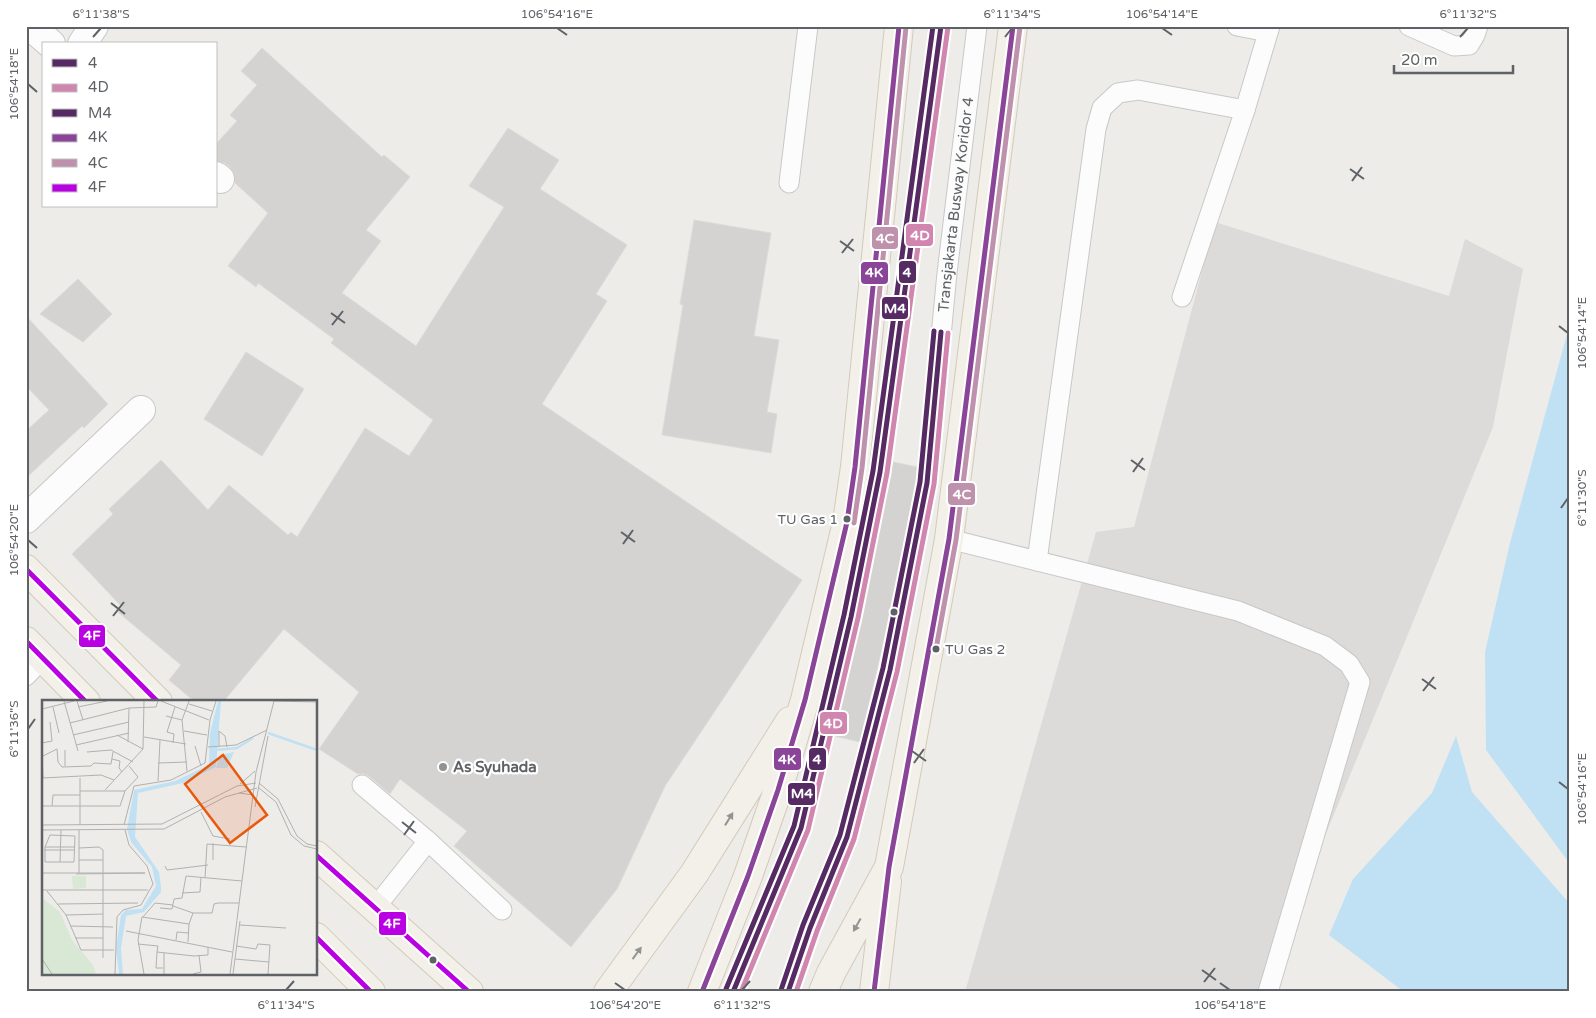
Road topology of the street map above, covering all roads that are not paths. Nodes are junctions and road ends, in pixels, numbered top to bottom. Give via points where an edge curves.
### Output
1 (30, 26) edge
2 (94, 26) edge
3 (808, 26) edge
4 (899, 26) edge
5 (941, 26) edge
6 (977, 26) edge
7 (1013, 26) edge
8 (1237, 26) edge
9 (1409, 26) edge
10 (1478, 26) edge
11 (1269, 29) edge
12 (49, 42) edge
13 (83, 42) edge
14 (1245, 110) junction
15 (789, 183) dead end
16 (1182, 297) dead end
17 (141, 410) dead end
18 (26, 519) edge
19 (949, 539) junction
20 (1037, 561) junction
21 (26, 569) edge
22 (32, 658) edge
23 (148, 699) edge
24 (84, 700) edge
25 (805, 700) junction
26 (362, 785) dead end
27 (428, 841) junction
28 (318, 857) edge
29 (889, 867) junction
30 (375, 908) junction
31 (502, 910) dead end
32 (318, 939) edge
33 (371, 992) edge
34 (469, 992) edge
35 (608, 992) edge
36 (702, 992) edge
37 (733, 992) edge
38 (788, 992) edge
39 (823, 992) edge
40 (874, 992) edge
41 (1268, 992) edge

1 - 12 street
2 - 13 street
3 - 15 lane
4 - 25 main road via 847,522
5 - 37 lane via 880,472 851,617 801,828
6 - 38 lane, Transjakarta Busway Koridor 4 via 947,273 927,483 890,670 847,837
7 - 19 main road
8 - 11 lane
9 - 10 lane via 1454,46 1469,45
11 - 14 lane
14 - 16 lane
14 - 20 lane via 1138,90 1118,93 1102,108 1096,129
17 - 18 street
19 - 20 lane
19 - 29 main road
20 - 41 lane via 1238,611 1325,646 1348,664 1360,682
21 - 23 main road
22 - 24 main road
35 -> 25 main road via 694,874
25 - 36 main road via 748,876
26 - 27 lane
27 - 30 lane
27 - 31 lane
28 - 30 main road
29 -> 39 main road
29 - 40 main road
30 - 34 main road
32 - 33 main road

